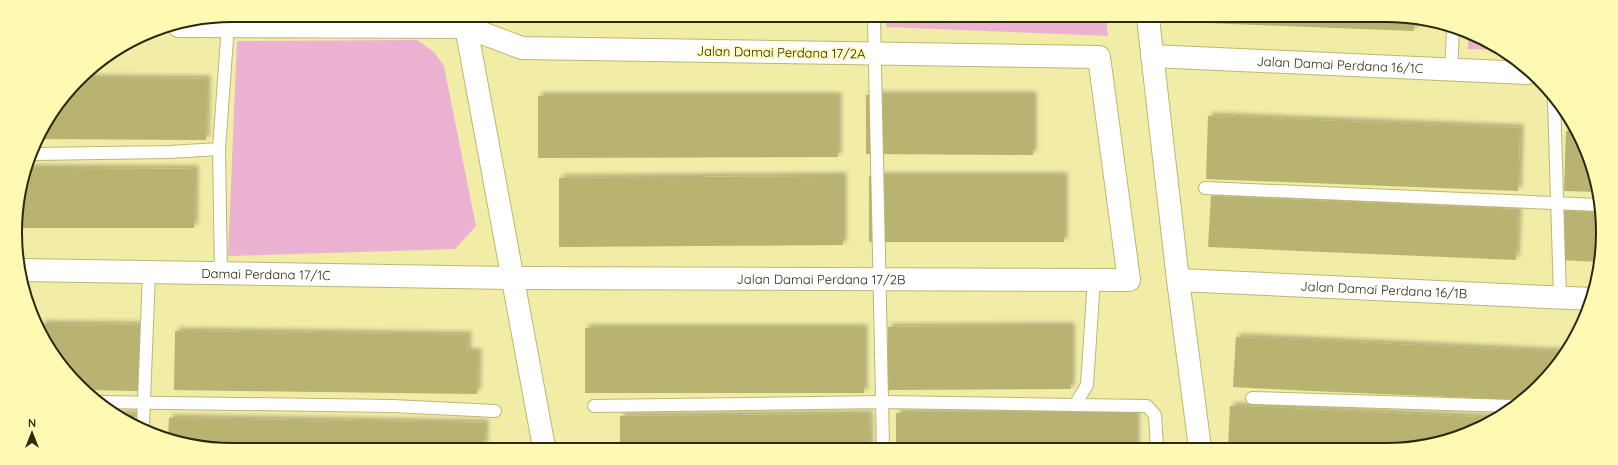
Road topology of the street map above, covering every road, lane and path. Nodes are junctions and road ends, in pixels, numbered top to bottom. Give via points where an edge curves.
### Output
1 (406, 22) edge
2 (465, 22) edge
3 (467, 22) edge
4 (874, 22) edge
5 (1148, 22) edge
6 (228, 25) junction
7 (193, 26) edge
8 (1453, 33) edge
9 (874, 54) junction
10 (1152, 56) junction
11 (1451, 70) junction
12 (1523, 73) edge
13 (1554, 106) edge
14 (219, 149) junction
15 (37, 154) edge
16 (1205, 188) dead end
17 (1557, 203) junction
18 (1594, 205) edge
19 (25, 270) edge
20 (149, 272) junction
21 (220, 274) junction
22 (512, 278) junction
23 (880, 279) junction
24 (1094, 279) junction
25 (1129, 280) joint
26 (1178, 280) junction
27 (1560, 297) junction
28 (1584, 302) edge
29 (1252, 398) dead end
30 (107, 402) edge
31 (145, 402) junction
32 (882, 402) junction
33 (1075, 405) junction
34 (594, 406) dead end
35 (1505, 406) edge
36 (495, 411) dead end
37 (143, 423) edge
38 (543, 443) edge
39 (883, 443) edge
40 (1157, 443) edge
41 (1199, 443) edge

1 - 6 street
2 - 22 street
3 - 9 street, Jalan Damai Perdana 17/2A via 522,48
4 - 9 lane
5 - 10 street
6 - 7 street
6 - 14 lane
8 - 11 lane
9 - 23 lane
9 - 25 street, Jalan Damai Perdana 17/2A via 1099,57
10 - 11 street, Jalan Damai Perdana 16/1C
10 - 26 street
11 - 12 street, Jalan Damai Perdana 16/1C
13 - 17 lane
14 - 15 lane
14 - 21 lane
16 - 17 lane
17 - 18 lane
17 - 27 lane
19 - 20 street, Damai Perdana 17/1C
20 - 21 street, Damai Perdana 17/1C
20 - 31 lane
21 - 22 street, Damai Perdana 17/1C
22 - 23 street, Jalan Damai Perdana 17/2B
22 - 38 street
23 - 24 street, Jalan Damai Perdana 17/2B
23 - 32 lane
24 - 25 street, Jalan Damai Perdana 17/2B
24 - 33 lane via 1087,385
26 - 27 street, Jalan Damai Perdana 16/1B
26 - 41 street
27 - 28 street, Jalan Damai Perdana 16/1B
29 - 35 lane
30 - 31 lane
31 - 36 lane via 393,406
31 - 37 lane
32 - 33 lane
32 - 34 lane
32 - 39 lane
33 - 40 lane via 1147,406 1156,415

